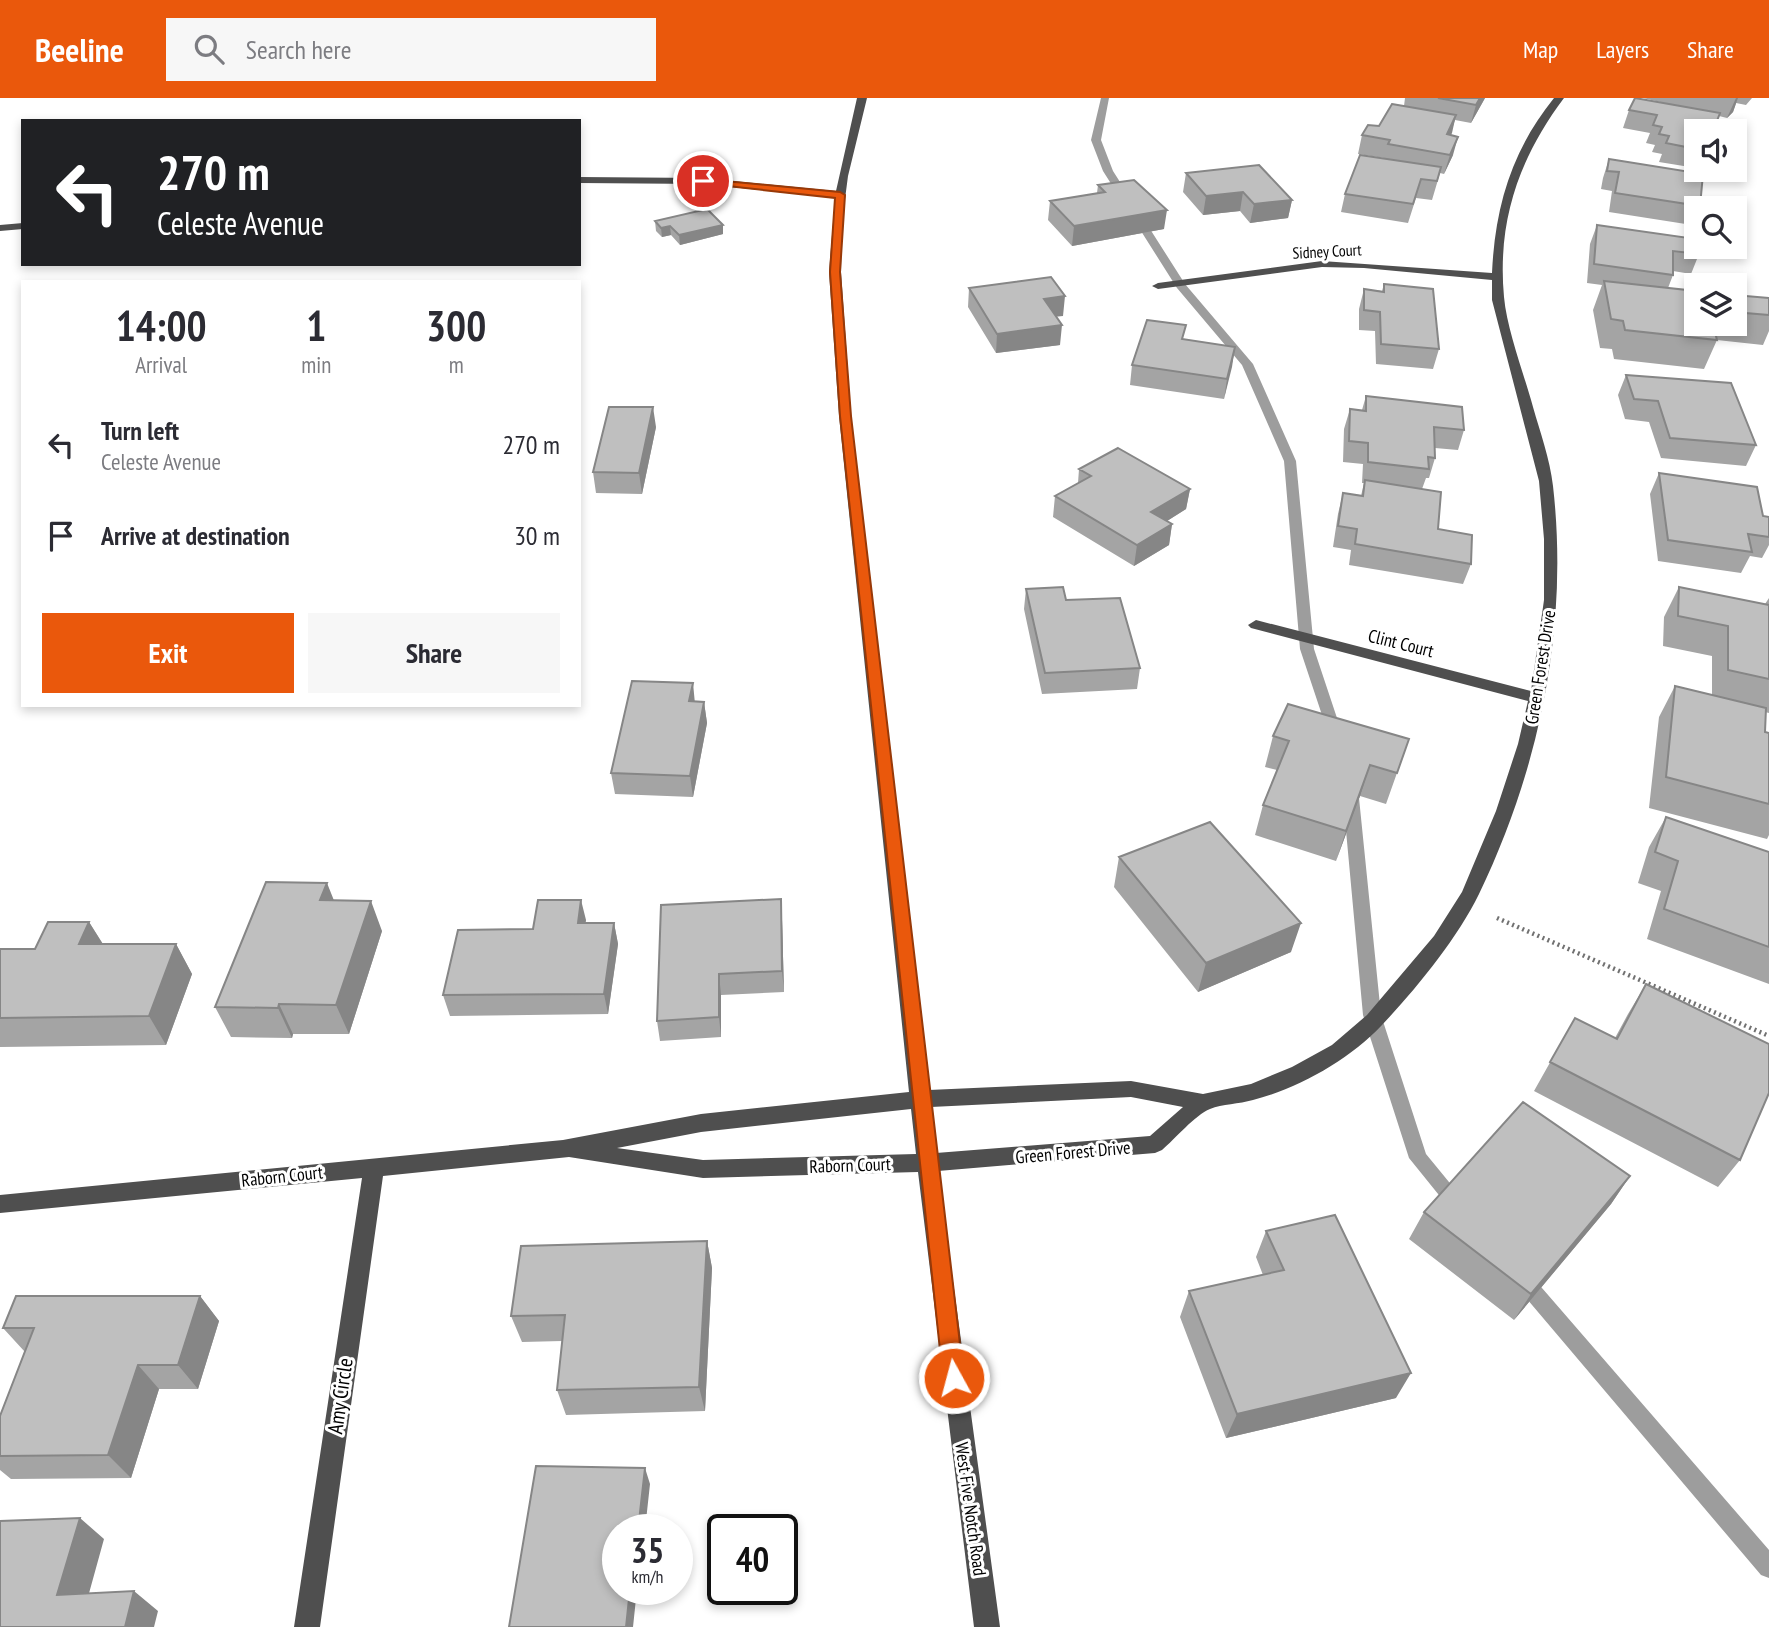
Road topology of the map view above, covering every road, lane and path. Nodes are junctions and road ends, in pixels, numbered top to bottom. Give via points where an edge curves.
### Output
1 (862, 98) edge
2 (1559, 98) edge
3 (581, 180) edge
4 (840, 195) junction
5 (21, 226) edge
6 (0, 228) edge
7 (1497, 277) junction
8 (1158, 286) dead end
9 (1256, 625) dead end
10 (1537, 698) junction
11 (1464, 903) junction
12 (1769, 1036) edge
13 (921, 1099) junction
14 (1203, 1102) junction
15 (563, 1149) junction
16 (928, 1163) junction
17 (374, 1166) junction
18 (0, 1204) edge
19 (307, 1627) edge
20 (987, 1627) edge

1 - 4 street, West Five Notch Road
2 - 7 street, Green Forest Drive via 1515,166 1498,232
3 - 4 street via 703,181
4 - 13 street, West Five Notch Road via 835,272 845,416
5 - 6 street
7 - 8 street, Sidney Court via 1322,264
7 - 10 street, Green Forest Drive via 1546,481 1551,600
9 - 10 street, Clint Court
10 - 11 street, Green Forest Drive via 1504,811
11 - 12 path
11 - 14 street, Green Forest Drive via 1440,941 1374,1021 1339,1051 1253,1092
13 - 14 street, Green Forest Drive via 1131,1089
13 - 15 street, Raborn Court via 701,1123
13 - 16 street, West Five Notch Road
14 - 16 street, Green Forest Drive via 1155,1144
15 - 16 street, Raborn Court via 703,1169
15 - 17 street, Raborn Court
16 - 20 street, West Five Notch Road
17 - 18 street, Raborn Court
17 - 19 street, Amy Circle

